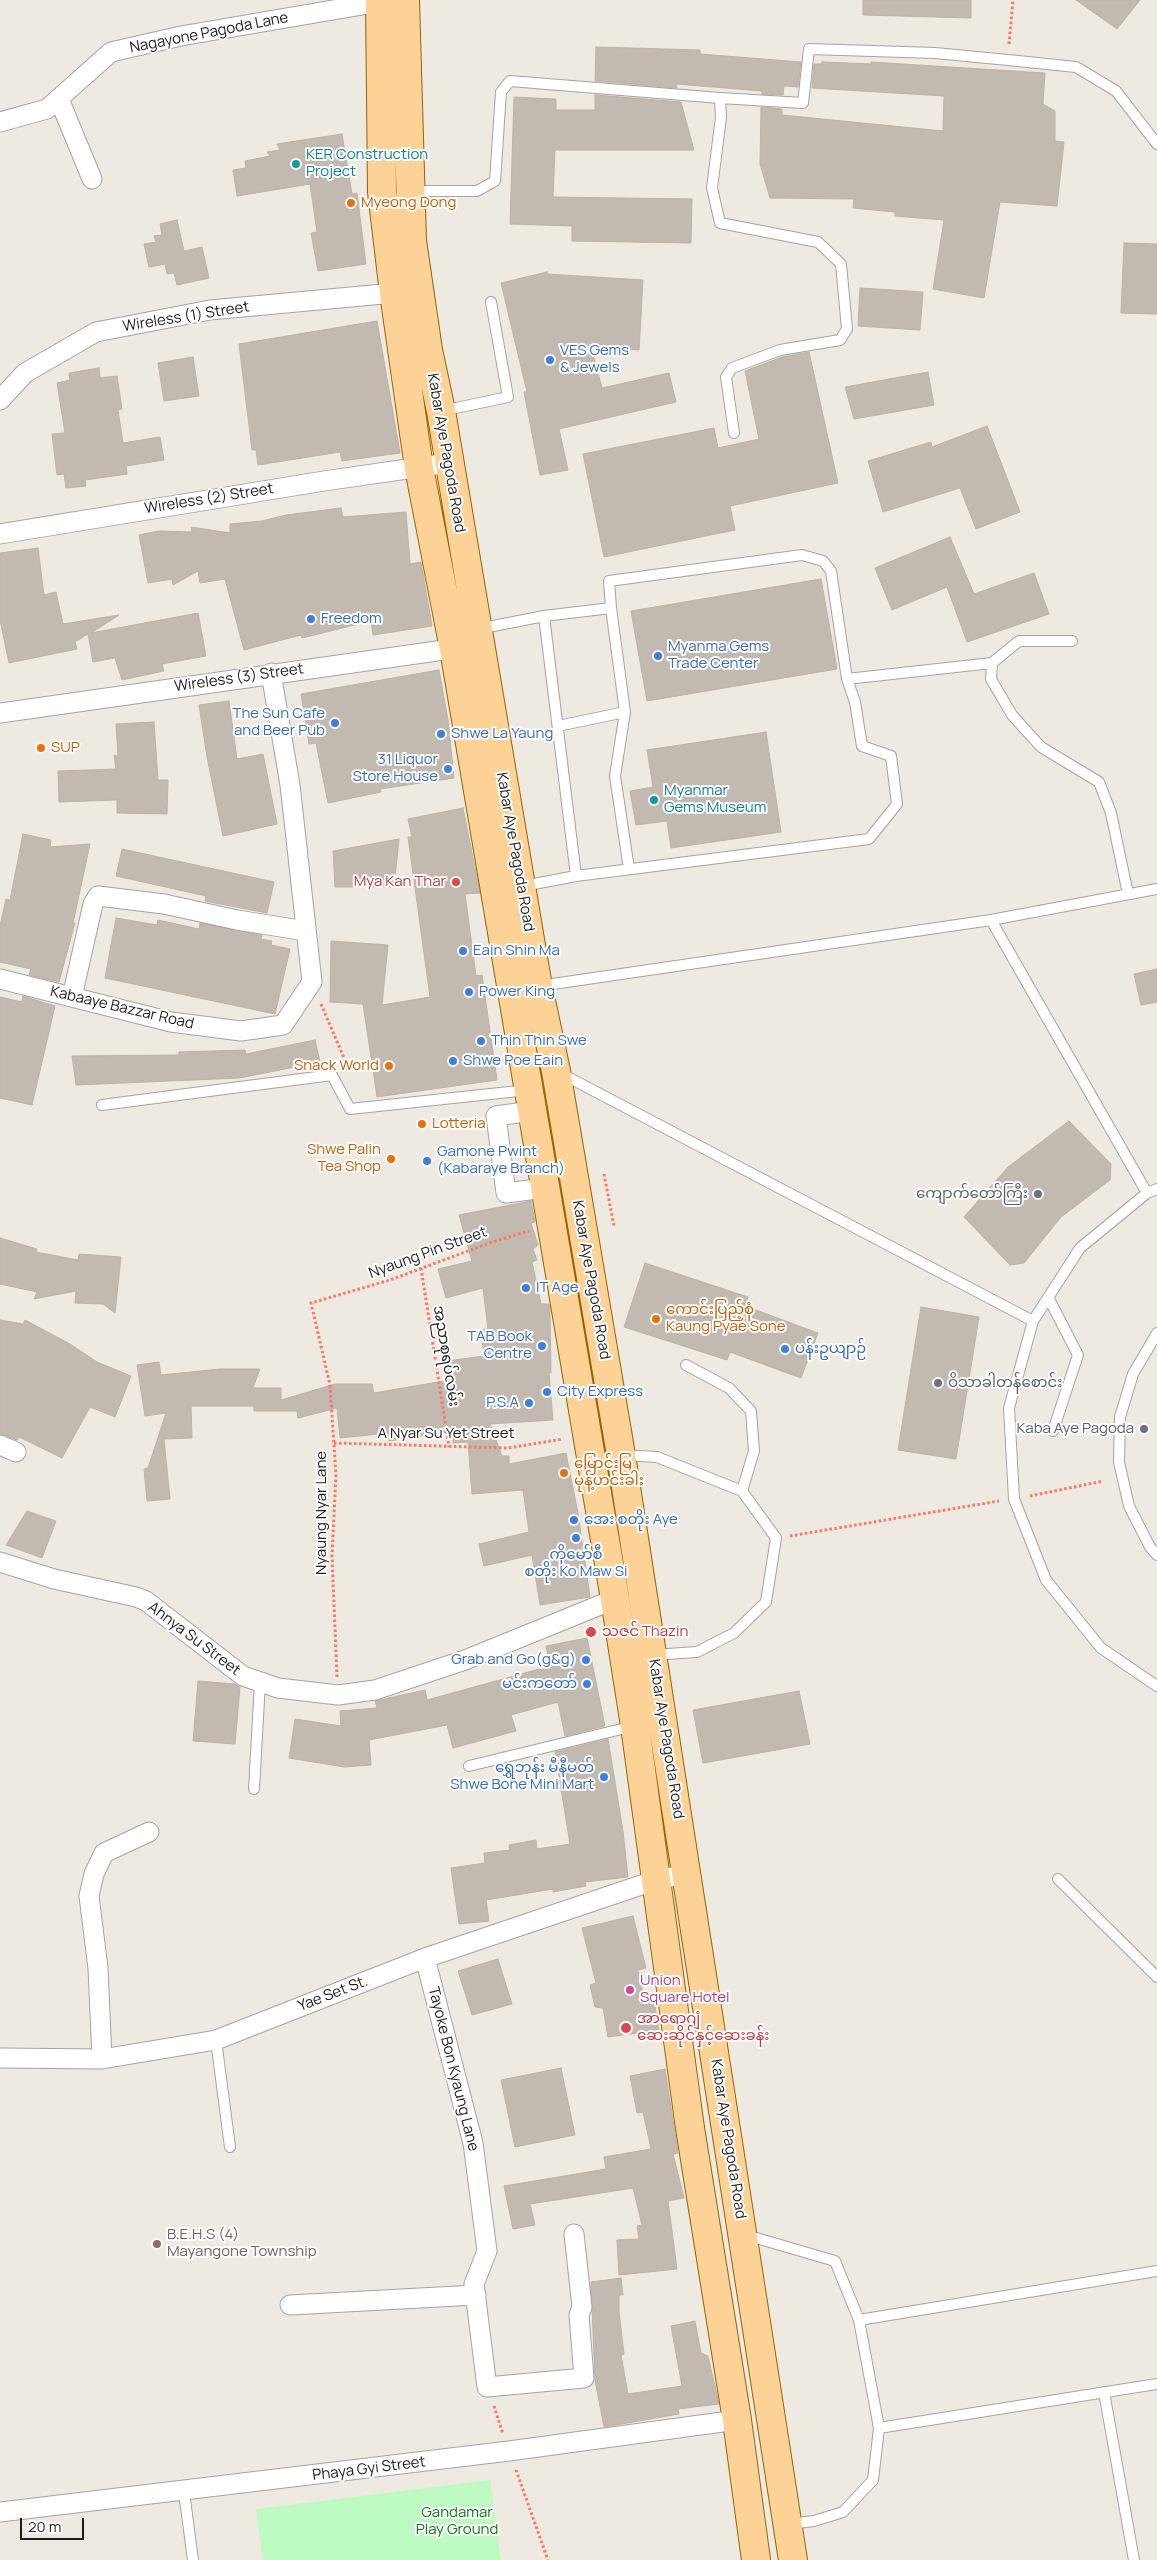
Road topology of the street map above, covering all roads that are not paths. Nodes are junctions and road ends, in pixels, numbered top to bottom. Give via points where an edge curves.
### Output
1 (393, 1) edge
2 (720, 98) junction
3 (59, 100) junction
4 (0, 122) edge
5 (1157, 144) edge
6 (92, 179) dead end
7 (410, 192) junction
8 (394, 293) junction
9 (491, 302) dead end
10 (0, 400) edge
11 (441, 411) junction
12 (734, 433) dead end
13 (449, 463) junction
14 (419, 468) junction
15 (459, 524) junction
16 (430, 529) junction
17 (0, 534) edge
18 (611, 608) junction
19 (544, 616) junction
20 (470, 641) junction
21 (1072, 641) dead end
22 (992, 663) junction
23 (271, 673) junction
24 (847, 679) junction
25 (625, 712) junction
26 (0, 713) edge
27 (558, 726) junction
28 (629, 869) junction
29 (576, 876) junction
30 (522, 886) junction
31 (1157, 889) edge
32 (1128, 894) junction
33 (990, 920) junction
34 (306, 931) junction
35 (0, 979) edge
36 (525, 988) junction
37 (72, 997) junction
38 (556, 1071) junction
39 (102, 1104) dead end
40 (543, 1105) junction
41 (545, 1188) junction
42 (1152, 1191) edge
43 (1048, 1297) junction
44 (1033, 1321) junction
45 (1157, 1333) edge
46 (686, 1365) dead end
47 (1053, 1430) dead end
48 (621, 1455) junction
49 (742, 1491) junction
50 (1157, 1555) edge
51 (0, 1562) edge
52 (615, 1600) junction
53 (653, 1655) junction
54 (260, 1682) junction
55 (1157, 1686) edge
56 (635, 1726) junction
57 (469, 1766) dead end
58 (254, 1790) dead end
59 (149, 1832) dead end
60 (687, 1874) junction
61 (1058, 1879) dead end
62 (656, 1880) junction
63 (425, 1958) junction
64 (1157, 1977) edge
65 (216, 2040) junction
66 (0, 2058) edge
67 (102, 2059) junction
68 (726, 2124) junction
69 (690, 2128) junction
70 (230, 2147) dead end
71 (742, 2229) junction
72 (706, 2231) junction
73 (574, 2234) dead end
74 (1157, 2271) edge
75 (476, 2295) junction
76 (290, 2305) dead end
77 (859, 2320) junction
78 (1157, 2384) edge
79 (1104, 2392) junction
80 (737, 2420) junction
81 (879, 2428) junction
82 (184, 2492) junction
83 (0, 2512) edge
84 (787, 2520) junction
85 (751, 2523) junction
86 (192, 2560) edge
87 (756, 2560) edge
88 (793, 2560) edge
89 (1134, 2560) edge

1 - 3 street, Nagayone Pagoda Lane via 181,36 111,52
1 - 7 main road, Kabar Aye Pagoda Road
1 - 8 main road, Kabar Aye Pagoda Road via 382,192
2 - 5 lane via 802,103 809,49 935,53 1076,67 1116,91
2 - 7 lane via 510,81 501,92 495,181 477,191
2 - 12 lane via 721,117 712,188 720,223 818,242 841,264 847,329 840,340 780,350 732,368 726,377
3 - 4 street, Nagayone Pagoda Lane via 47,109
3 - 6 street
7 - 11 main road, Kabar Aye Pagoda Road via 412,241 428,350
8 - 10 street, Wireless (1) Street via 210,310 96,332 25,373
8 - 14 main road, Kabar Aye Pagoda Road
9 - 11 lane via 508,397
11 - 13 main road, Kabar Aye Pagoda Road
13 - 14 street, Wireless (2) Street
13 - 15 main road, Kabar Aye Pagoda Road
14 - 16 main road, Kabar Aye Pagoda Road
14 - 17 street, Wireless (2) Street
15 - 16 main road
15 - 20 main road, Kabar Aye Pagoda Road
16 - 20 main road, Kabar Aye Pagoda Road
18 - 19 lane
18 - 24 lane via 609,581 802,555 823,561 831,571
18 - 25 lane
19 - 20 lane
19 - 27 lane
20 - 23 street, Wireless (3) Street
20 - 30 main road, Kabar Aye Pagoda Road
20 - 36 main road, Kabar Aye Pagoda Road
21 - 22 lane via 1019,641
22 - 24 lane
22 - 32 lane via 991,679 1012,715 1042,747 1099,782 1111,813
23 - 26 street, Wireless (3) Street
23 - 34 street via 290,785
24 - 28 lane via 855,702 862,746 891,756 897,804 869,839
25 - 27 lane
25 - 28 lane via 615,776
27 - 29 lane
28 - 29 lane
29 - 30 lane
30 - 36 main road, Kabar Aye Pagoda Road
31 - 32 lane
32 - 33 lane
33 - 36 lane
33 - 42 lane
34 - 37 street via 164,904 98,896 93,904
34 - 37 street, Kabaaye Bazzar Road via 312,982 283,1025 241,1031 172,1022
35 - 37 street, Kabaaye Bazzar Road
36 - 38 main road, Kabar Aye Pagoda Road
36 - 40 main road, Kabar Aye Pagoda Road
38 - 40 main road, Kabar Aye Pagoda Road
38 - 44 lane
39 - 40 lane via 332,1075 350,1109
40 - 41 main road, Kabar Aye Pagoda Road
40 - 41 street via 496,1116 506,1194
40 - 48 main road, Kabar Aye Pagoda Road
41 - 52 main road, Kabar Aye Pagoda Road
42 - 43 lane via 1080,1248
43 - 44 lane
43 - 47 lane via 1078,1355
44 - 55 lane via 1009,1408 1014,1499 1046,1580 1101,1648
45 - 50 lane via 1133,1374 1120,1417 1119,1462 1129,1506
46 - 49 lane via 729,1388 751,1411 754,1451
48 - 49 lane via 657,1457
48 - 53 main road, Kabar Aye Pagoda Road
49 - 53 lane via 776,1538 766,1602 734,1633 697,1652
51 - 54 street, Ahnya Su Street via 54,1579 141,1599 169,1617 243,1676
52 - 54 street, Ahnya Su Street via 465,1660 375,1690 338,1695 278,1688
52 - 56 main road, Kabar Aye Pagoda Road
53 - 60 main road, Kabar Aye Pagoda Road
54 - 58 lane
56 - 57 lane
56 - 62 main road, Kabar Aye Pagoda Road
59 - 67 street via 104,1853 94,1874 89,1896 98,1968
60 - 62 street, Yae Set St.
60 - 68 main road, Kabar Aye Pagoda Road
61 - 64 lane
62 - 63 street, Yae Set St.
62 - 69 main road, Kabar Aye Pagoda Road
63 - 65 street, Yae Set St.
63 - 75 street, Tayoke Bon Kyaung Lane via 473,2142 487,2251 474,2284
65 - 67 street, Yae Set St.
65 - 70 lane
66 - 67 street, Yae Set St.
68 - 69 main road
68 - 71 main road, Kabar Aye Pagoda Road
69 - 72 main road, Kabar Aye Pagoda Road
71 - 72 main road
71 - 77 lane via 834,2261
71 - 84 main road, Kabar Aye Pagoda Road
72 - 80 main road, Kabar Aye Pagoda Road
73 - 75 street, Tayoke Bon Kyaung Lane via 582,2307 584,2378 487,2387
74 - 77 lane
75 - 76 street
77 - 81 lane
78 - 79 lane
79 - 81 lane
79 - 89 lane
80 - 82 street, Phaya Gyi Street
80 - 85 main road, Kabar Aye Pagoda Road
81 - 84 lane via 873,2480 844,2512 814,2520
82 - 83 street, Phaya Gyi Street
82 - 86 lane
84 - 85 main road
84 - 88 main road, Kabar Aye Pagoda Road
85 - 87 main road, Kabar Aye Pagoda Road

